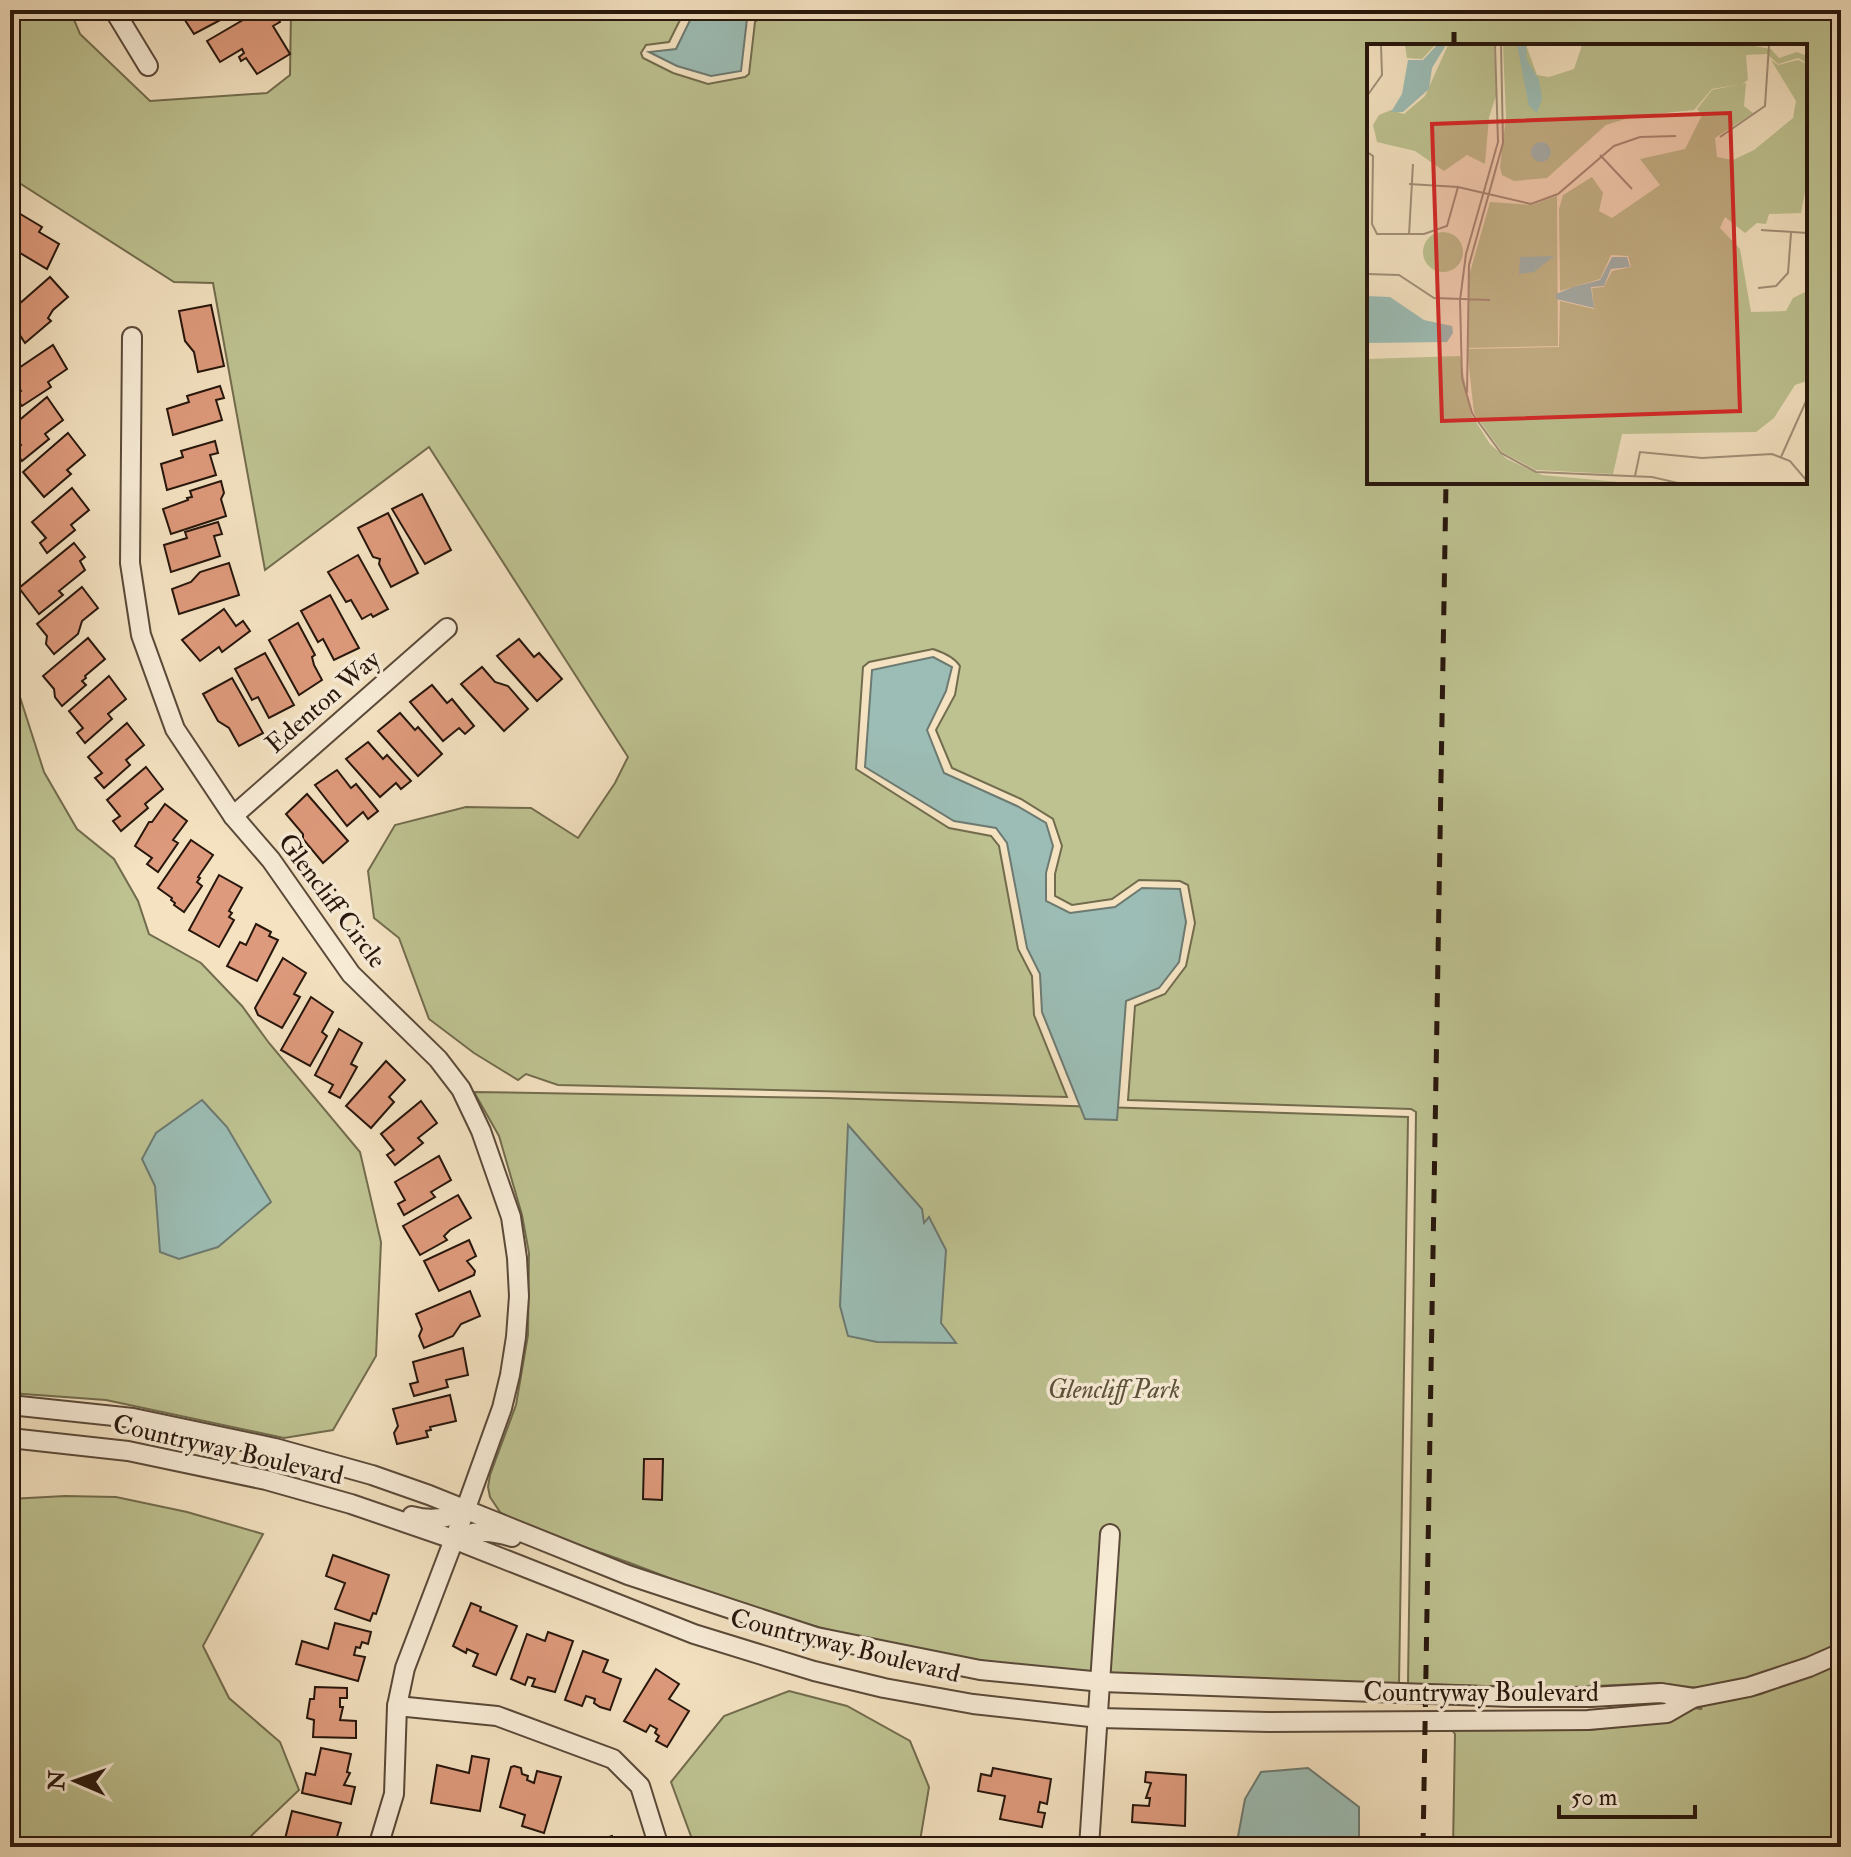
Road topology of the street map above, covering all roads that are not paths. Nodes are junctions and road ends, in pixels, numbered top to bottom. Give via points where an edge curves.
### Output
1 (114, 10) edge
2 (148, 66) dead end
3 (132, 337) dead end
4 (447, 628) dead end
5 (233, 816) junction
6 (10, 1405) edge
7 (10, 1438) edge
8 (478, 1473) junction
9 (266, 1480) junction
10 (429, 1495) junction
11 (466, 1508) junction
12 (449, 1518) junction
13 (503, 1523) junction
14 (418, 1527) junction
15 (1110, 1534) dead end
16 (462, 1536) junction
17 (488, 1553) junction
18 (442, 1569) junction
19 (657, 1585) junction
20 (1841, 1653) edge
21 (1102, 1682) junction
22 (1693, 1698) junction
23 (397, 1706) junction
24 (1099, 1718) junction
25 (378, 1847) edge
26 (659, 1847) edge
27 (1089, 1847) edge

1 - 2 street
3 - 5 street, Glencliff Circle via 130,563 141,635 175,729
4 - 5 street, Edenton Way
5 - 8 street, Glencliff Circle via 271,860 351,974 453,1079 496,1169 511,1217 519,1296 502,1408
6 - 10 street, Countryway Boulevard via 133,1418 275,1448
7 - 9 street, Countryway Boulevard via 128,1451
8 - 10 street via 461,1492
8 - 11 street, Glencliff Circle
8 - 13 street via 482,1504
9 - 12 street via 328,1488 419,1518
9 - 14 street, Countryway Boulevard
10 - 11 street, Countryway Boulevard
10 - 12 street
11 - 12 street
11 - 13 street, Countryway Boulevard
11 - 16 street, Glencliff Circle
12 - 16 street
13 - 19 street, Countryway Boulevard
14 - 16 street, Countryway Boulevard
14 - 18 street via 434,1540
15 - 21 street
16 - 17 street, Countryway Boulevard
16 - 18 street, Glencliff Circle
16 - 19 street via 497,1532 628,1583
17 - 18 street via 462,1552
17 - 24 street, Countryway Boulevard via 694,1634 803,1668 973,1704
18 - 23 street, Glencliff Circle via 405,1668
19 - 21 street, Countryway Boulevard via 871,1650 994,1672
20 - 22 street, Countryway Boulevard via 1749,1687
21 - 22 street, Countryway Boulevard via 1512,1697 1661,1693
21 - 24 street
22 - 24 street, Countryway Boulevard via 1667,1713 1588,1720
23 - 25 street, Glencliff Circle via 394,1794
23 - 26 street via 497,1716 613,1759 640,1786
24 - 27 street

